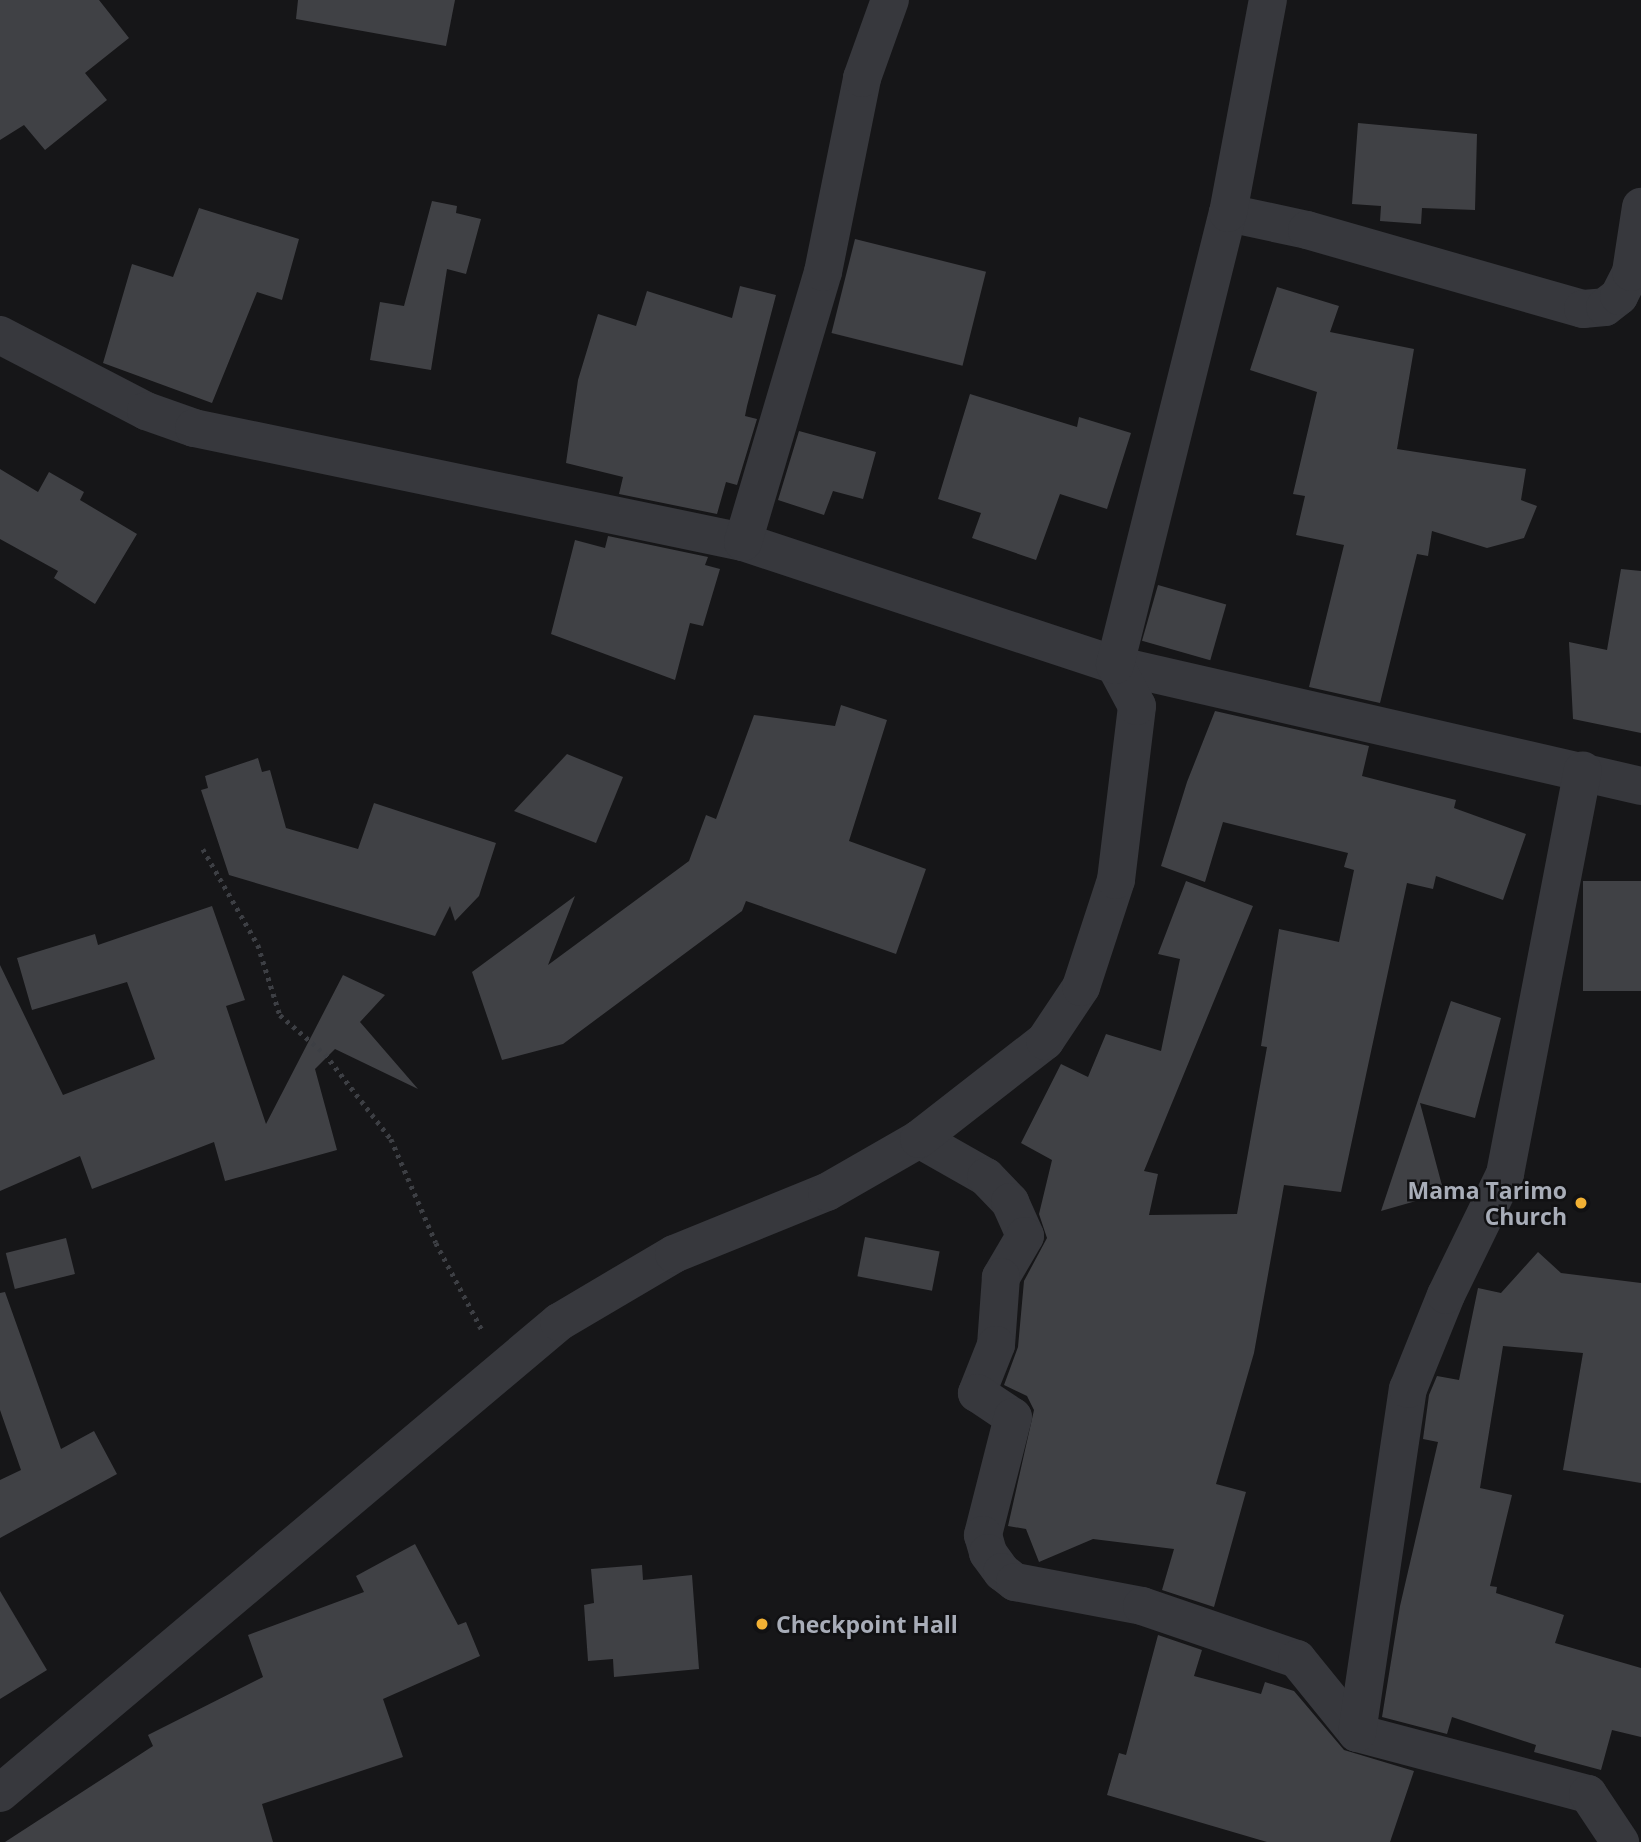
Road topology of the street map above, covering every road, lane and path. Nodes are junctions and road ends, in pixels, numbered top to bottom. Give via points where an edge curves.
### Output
1 (890, 0) edge
2 (1268, 0) edge
3 (1641, 206) edge
4 (1228, 213) junction
5 (0, 335) edge
6 (743, 541) junction
7 (1115, 665) junction
8 (1583, 770) junction
9 (1641, 786) edge
10 (203, 849) dead end
11 (919, 1139) junction
12 (502, 1368) junction
13 (1356, 1733) junction
14 (0, 1793) edge
15 (1620, 1842) edge

1 - 6 street via 862,78 823,272
2 - 4 street
3 - 4 street via 1631,272 1619,296 1605,307 1583,309 1307,230
4 - 7 street
5 - 6 street via 146,411 207,432
6 - 7 street
7 - 8 street
7 - 11 street via 1138,706 1116,880 1081,987 1045,1041
8 - 9 street
8 - 13 street via 1505,1174 1446,1295 1408,1389
10 - 12 path via 258,945 280,1015 325,1054 391,1139 436,1243
11 - 12 street via 827,1192 674,1254 559,1322
11 - 13 street via 986,1177 1010,1202 1025,1236 1001,1277 996,1345 977,1394 1013,1417 983,1535 995,1562 1015,1582 1142,1606 1297,1659
12 - 14 street via 360,1493
13 - 15 street via 1588,1794

